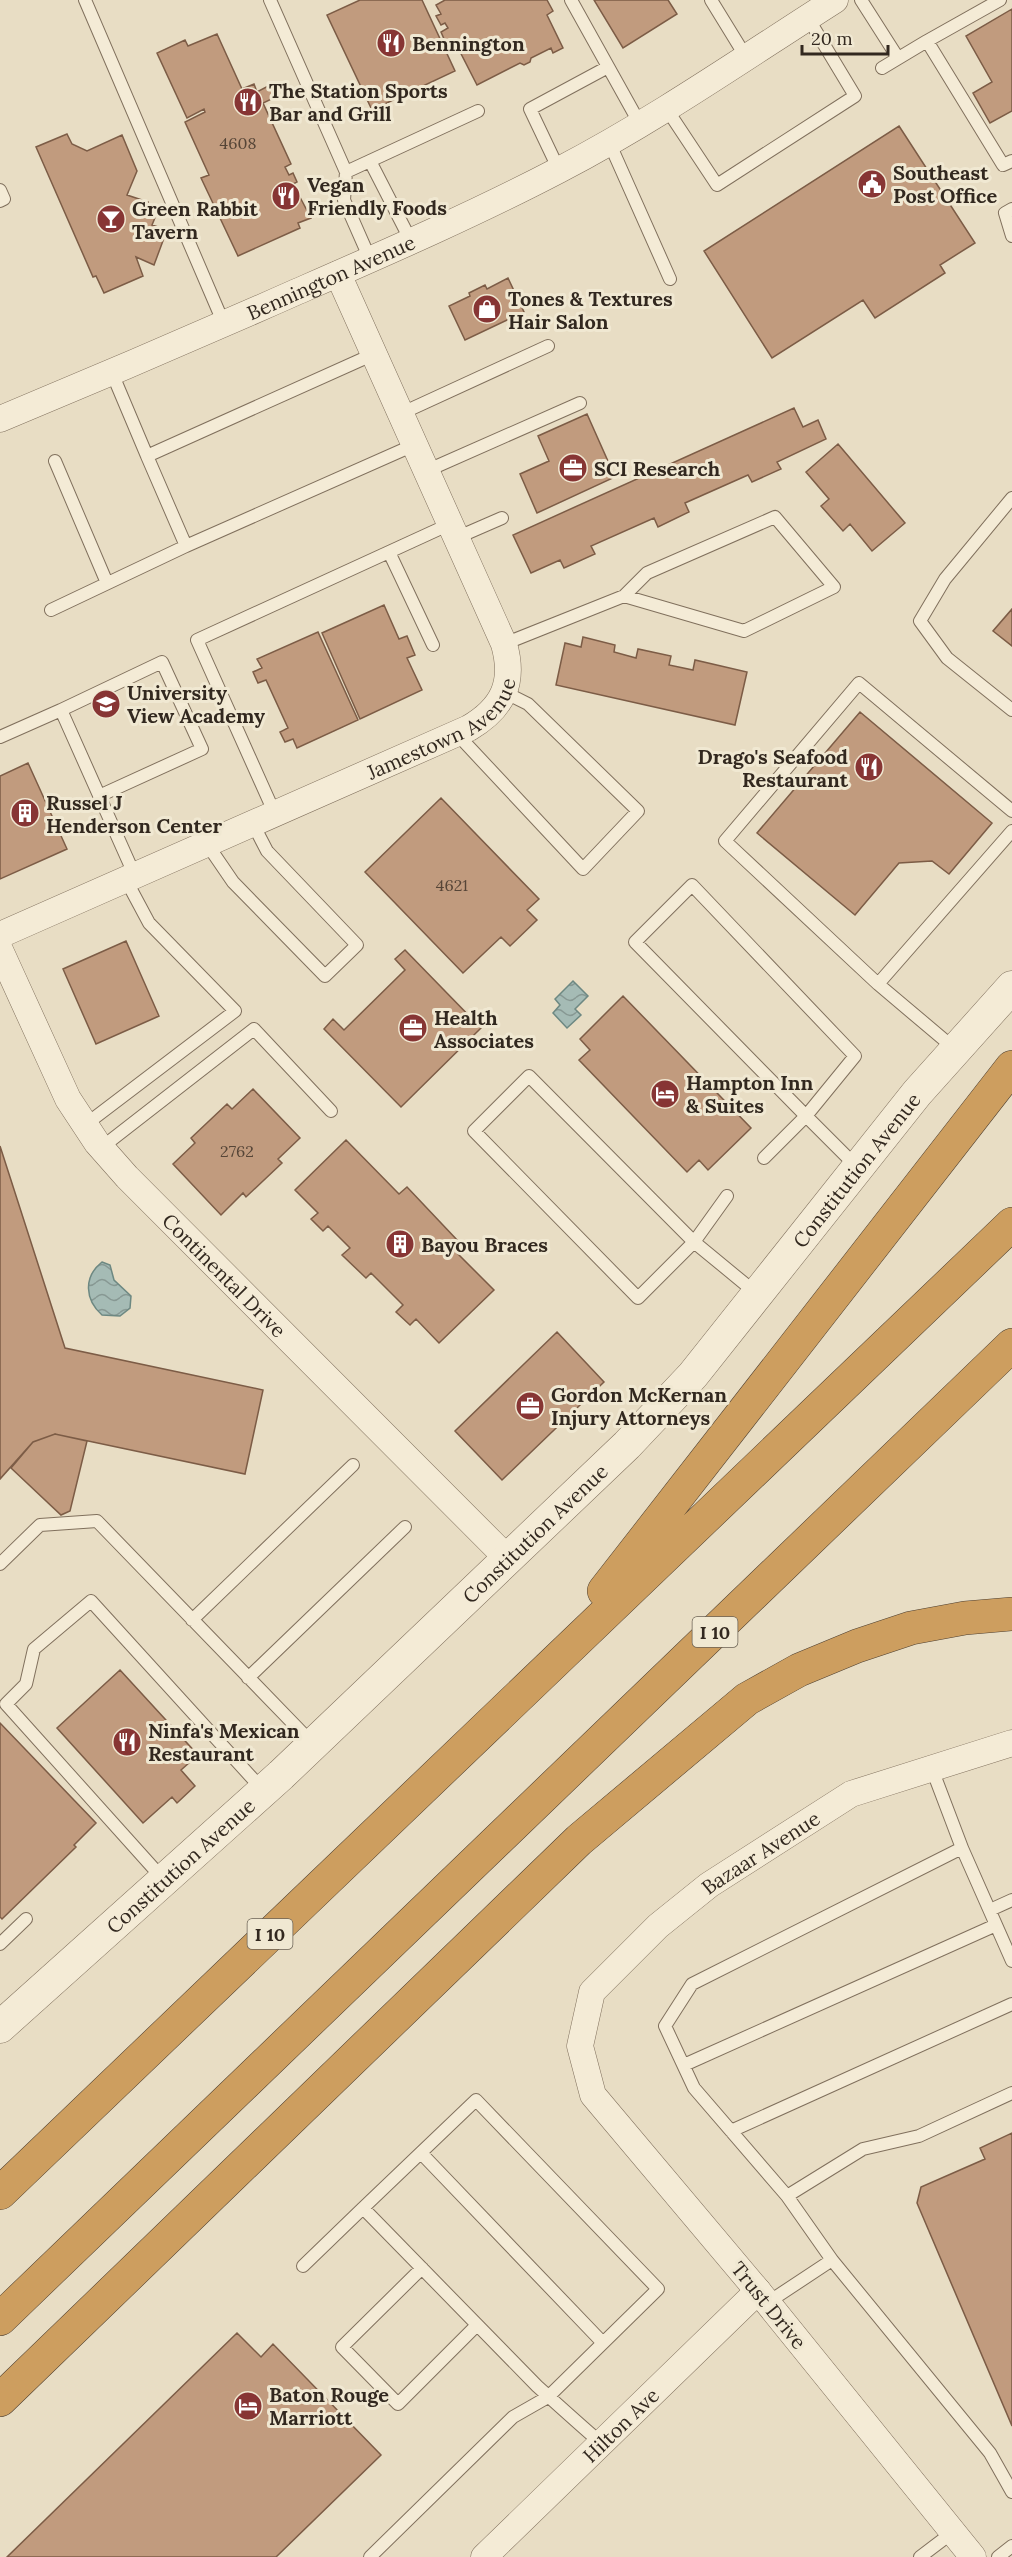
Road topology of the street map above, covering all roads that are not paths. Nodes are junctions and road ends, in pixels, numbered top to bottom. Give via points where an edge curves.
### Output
1 (85, 0) edge
2 (270, 0) edge
3 (571, 0) edge
4 (711, 0) edge
5 (836, 0) edge
6 (861, 0) edge
7 (1000, 0) edge
8 (981, 5) edge
9 (808, 18) junction
10 (927, 41) junction
11 (746, 57) junction
12 (898, 58) junction
13 (608, 67) junction
14 (882, 68) dead end
15 (666, 108) junction
16 (478, 111) dead end
17 (640, 124) junction
18 (609, 142) junction
19 (370, 161) junction
20 (1012, 161) edge
21 (559, 170) junction
22 (346, 172) junction
23 (0, 190) edge
24 (0, 201) edge
25 (1012, 209) edge
26 (1012, 236) edge
27 (411, 241) junction
28 (370, 259) junction
29 (338, 274) junction
30 (670, 279) dead end
31 (224, 324) junction
32 (548, 346) dead end
33 (374, 354) junction
34 (112, 373) junction
35 (580, 403) dead end
36 (400, 414) junction
37 (0, 419) edge
38 (414, 445) junction
39 (147, 456) junction
40 (55, 461) dead end
41 (426, 471) junction
42 (1012, 498) edge
43 (502, 518) dead end
44 (453, 531) junction
45 (186, 546) junction
46 (389, 552) junction
47 (107, 583) junction
48 (624, 596) junction
49 (51, 610) dead end
50 (504, 644) junction
51 (433, 645) dead end
52 (504, 692) junction
53 (61, 710) junction
54 (1012, 710) edge
55 (456, 733) junction
56 (0, 737) edge
57 (99, 796) junction
58 (1012, 811) edge
59 (264, 819) junction
60 (1012, 831) edge
61 (207, 844) junction
62 (131, 878) junction
63 (0, 935) edge
64 (0, 950) edge
65 (878, 984) junction
66 (1012, 987) edge
67 (955, 1049) junction
68 (1012, 1067) edge
69 (331, 1111) dead end
70 (806, 1116) junction
71 (85, 1125) junction
72 (101, 1148) junction
73 (764, 1158) dead end
74 (858, 1167) junction
75 (727, 1196) dead end
76 (1012, 1224) edge
77 (694, 1242) junction
78 (757, 1294) junction
79 (1012, 1345) edge
80 (353, 1465) dead end
81 (405, 1527) dead end
82 (507, 1558) junction
83 (0, 1564) edge
84 (1012, 1614) edge
85 (192, 1620) junction
86 (540, 1676) junction
87 (248, 1678) junction
88 (1012, 1743) edge
89 (314, 1745) junction
90 (932, 1769) junction
91 (264, 1791) junction
92 (963, 1848) junction
93 (164, 1880) junction
94 (1012, 1900) edge
95 (990, 1910) junction
96 (26, 1919) dead end
97 (996, 1925) junction
98 (0, 1944) edge
99 (1012, 1960) edge
100 (1012, 2004) edge
101 (0, 2027) edge
102 (580, 2046) joint
103 (684, 2065) junction
104 (1012, 2093) edge
105 (731, 2131) junction
106 (421, 2153) junction
107 (0, 2193) edge
108 (787, 2196) junction
109 (363, 2208) junction
110 (832, 2260) junction
111 (303, 2265) dead end
112 (422, 2268) junction
113 (763, 2297) junction
114 (0, 2319) edge
115 (477, 2325) junction
116 (603, 2343) junction
117 (548, 2397) junction
118 (0, 2400) edge
119 (601, 2443) junction
120 (1012, 2492) edge
121 (953, 2532) junction
122 (1012, 2546) edge
123 (370, 2557) edge
124 (484, 2557) edge
125 (920, 2557) edge
126 (973, 2557) edge
127 (998, 2557) edge

1 - 31 lane
2 - 22 lane
3 - 13 lane
4 - 11 lane
5 - 9 street, Bennington Avenue
6 - 12 lane
7 - 8 lane
8 - 10 lane
9 - 11 street, Bennington Avenue
9 - 15 lane via 855,96 717,185
10 - 12 lane
10 - 20 lane via 1003,165
11 - 15 street, Bennington Avenue
12 - 14 lane
13 - 17 lane
13 - 21 lane via 530,109
15 - 17 street, Bennington Avenue
16 - 19 lane
17 - 18 street, Bennington Avenue
18 - 21 street, Bennington Avenue
18 - 30 lane
19 - 22 lane
19 - 27 lane
21 - 27 street, Bennington Avenue
22 - 28 lane via 344,200
23 - 24 lane via 4,199
25 - 26 lane via 1005,213
27 - 28 street, Bennington Avenue
28 - 29 street, Bennington Avenue
29 - 31 street, Bennington Avenue
29 - 33 street, Jamestown Avenue
31 - 34 street, Bennington Avenue
32 - 36 lane
33 - 36 street, Jamestown Avenue
33 - 39 lane
34 - 37 street, Bennington Avenue
34 - 39 lane
35 - 41 lane
36 - 38 street, Jamestown Avenue
38 - 41 street, Jamestown Avenue
38 - 45 lane
39 - 45 lane
40 - 47 lane
41 - 44 street, Jamestown Avenue
42 - 54 lane via 945,579 920,621 947,658
43 - 44 lane
44 - 46 lane
44 - 50 street, Jamestown Avenue
45 - 47 lane
46 - 51 lane
46 - 59 lane via 197,640
47 - 49 lane
48 - 48 lane via 647,573 775,517 834,587 744,631
48 - 50 lane
50 - 52 street, Jamestown Avenue via 508,660
52 - 55 street, Jamestown Avenue via 486,716
52 - 55 lane via 528,704 638,811 583,869
53 - 56 lane
53 - 57 lane
53 - 57 lane via 162,662 202,749
55 - 59 street, Jamestown Avenue
57 - 62 lane
58 - 65 lane via 859,683 725,841
59 - 61 street, Jamestown Avenue
59 - 61 lane via 267,851 357,945 325,976 233,882
60 - 65 lane
61 - 62 street, Jamestown Avenue
62 - 63 street, Jamestown Avenue
62 - 71 lane via 148,923 235,1011
64 - 71 street, Continental Drive via 69,1099
65 - 67 lane
66 - 67 street, Constitution Avenue
67 - 74 street, Constitution Avenue
68 - 86 highway
69 - 72 lane via 254,1029
70 - 70 lane via 855,1056 692,885 635,942
70 - 73 lane
70 - 74 lane
71 - 72 street, Continental Drive
72 - 82 street, Continental Drive
74 - 78 street, Constitution Avenue
75 - 77 lane
76 - 86 highway, I 10
77 - 77 lane via 529,1076 474,1131 638,1298
77 - 78 lane
78 - 82 street, Constitution Avenue via 693,1375 627,1445
79 - 114 highway, I 10
80 - 85 lane
81 - 87 lane
82 - 89 street, Constitution Avenue
83 - 85 lane via 40,1525 96,1521
84 - 118 highway via 910,1628 799,1670 747,1699 579,1840
85 - 87 lane
86 - 107 highway, I 10
87 - 89 lane
88 - 90 street, Bazaar Avenue
89 - 91 street, Constitution Avenue
90 - 92 lane
90 - 102 street, Bazaar Avenue via 851,1794 709,1885 658,1926 592,1992
91 - 93 street, Constitution Avenue
91 - 93 lane via 91,1601 34,1649 26,1684 6,1704
92 - 95 lane
92 - 103 lane via 692,1984 665,2026
93 - 101 street, Constitution Avenue
94 - 95 lane
95 - 97 lane
96 - 98 lane
97 - 99 lane
97 - 103 lane
100 - 105 lane
102 - 113 street, Trust Drive via 593,2095
103 - 105 lane via 694,2088
104 - 108 lane via 919,2136 863,2149
105 - 108 lane
106 - 109 lane
106 - 116 lane
106 - 116 lane via 476,2100 658,2289
108 - 110 lane
109 - 111 lane
109 - 112 lane
110 - 113 lane
110 - 120 lane via 990,2453
112 - 115 lane
112 - 115 lane via 342,2347 398,2404
113 - 119 street, Hilton Ave
113 - 121 street, Trust Drive
115 - 117 lane
116 - 117 lane
117 - 119 lane
117 - 123 lane via 513,2417
119 - 124 street, Hilton Ave
121 - 125 lane
121 - 126 street, Trust Drive
122 - 127 lane

